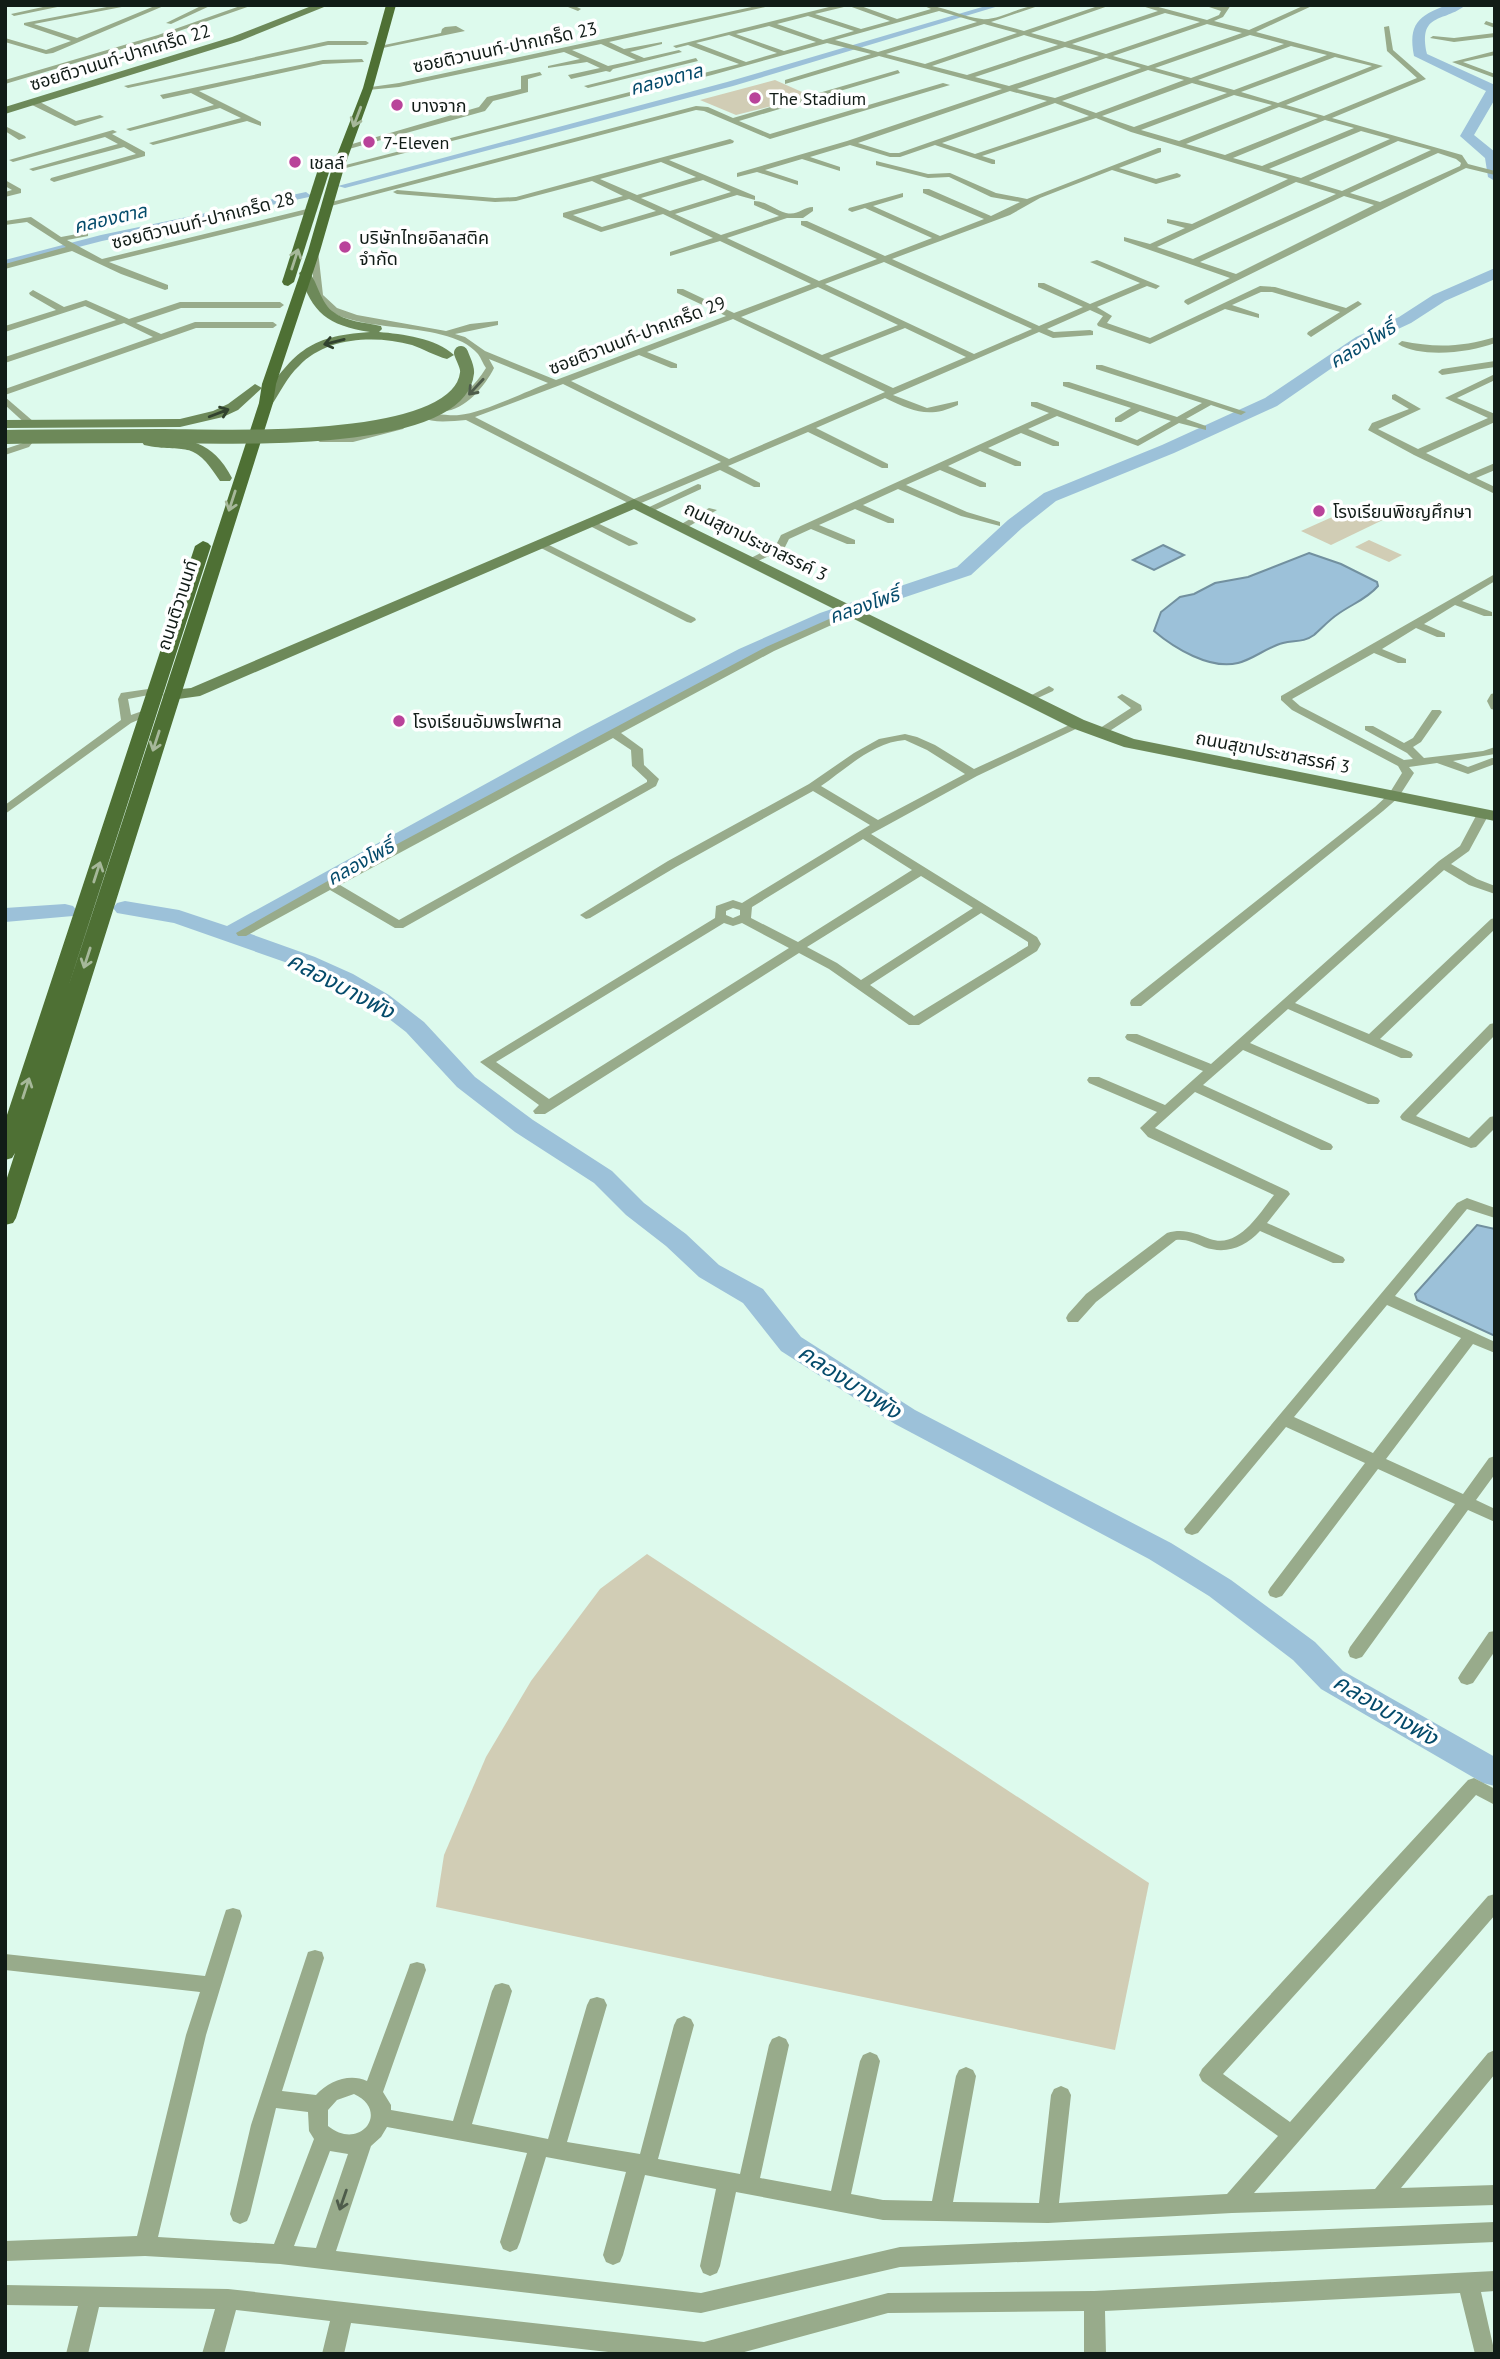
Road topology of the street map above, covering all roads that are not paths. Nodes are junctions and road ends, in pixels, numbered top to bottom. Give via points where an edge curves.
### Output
1 (64, 5) edge
2 (129, 5) edge
3 (163, 5) edge
4 (209, 5) edge
5 (250, 5) edge
6 (324, 5) edge
7 (379, 5) edge
8 (391, 5) edge
9 (566, 5) edge
10 (741, 5) edge
11 (771, 5) edge
12 (849, 5) edge
13 (925, 5) edge
14 (950, 5) edge
15 (1038, 5) edge
16 (1108, 5) edge
17 (1142, 5) edge
18 (1311, 5) edge
19 (1211, 6) edge
20 (104, 7) edge
21 (1225, 7) edge
22 (578, 9) dead end
23 (751, 9) junction
24 (937, 9) junction
25 (1165, 11) junction
26 (14, 14) dead end
27 (809, 14) junction
28 (116, 15) dead end
29 (68, 16) junction
30 (1490, 18) edge
31 (897, 21) junction
32 (1209, 21) junction
33 (169, 23) dead end
34 (985, 23) junction
35 (769, 24) junction
36 (81, 26) dead end
37 (1495, 26) edge
38 (1387, 27) dead end
39 (861, 31) junction
40 (1251, 32) junction
41 (444, 33) dead end
42 (730, 33) junction
43 (1025, 33) junction
44 (640, 34) junction
45 (1495, 34) edge
46 (1433, 38) dead end
47 (5, 40) edge
48 (79, 41) junction
49 (825, 41) junction
50 (603, 42) junction
51 (660, 43) junction
52 (689, 43) junction
53 (1292, 43) junction
54 (1064, 44) junction
55 (372, 45) junction
56 (677, 49) junction
57 (566, 50) junction
58 (624, 51) junction
59 (784, 53) junction
60 (1495, 53) edge
61 (877, 54) junction
62 (1336, 54) junction
63 (1107, 56) junction
64 (1399, 58) junction
65 (45, 59) dead end
66 (257, 59) junction
67 (586, 60) junction
68 (644, 60) junction
69 (362, 61) junction
70 (746, 64) junction
71 (62, 65) junction
72 (925, 66) junction
73 (1379, 66) junction
74 (550, 67) dead end
75 (663, 68) junction
76 (1148, 68) junction
77 (607, 69) junction
78 (280, 71) junction
79 (898, 72) dead end
80 (540, 74) dead end
81 (1495, 76) edge
82 (172, 77) junction
83 (571, 77) dead end
84 (626, 77) junction
85 (968, 77) junction
86 (1190, 80) junction
87 (635, 81) dead end
88 (5, 82) edge
89 (788, 82) dead end
90 (946, 85) dead end
91 (128, 86) dead end
92 (588, 86) dead end
93 (368, 88) junction
94 (1012, 89) junction
95 (193, 90) junction
96 (1233, 92) junction
97 (163, 97) dead end
98 (1056, 101) junction
99 (35, 103) junction
100 (222, 105) junction
101 (1278, 105) junction
102 (5, 111) edge
103 (100, 117) dead end
104 (248, 118) junction
105 (1324, 118) junction
106 (1093, 120) junction
107 (732, 121) junction
108 (258, 124) dead end
109 (5, 128) edge
110 (1361, 128) junction
111 (130, 129) dead end
112 (120, 130) dead end
113 (1134, 130) junction
114 (106, 134) junction
115 (22, 138) dead end
116 (1398, 138) junction
117 (730, 141) dead end
118 (153, 143) dead end
119 (850, 143) junction
120 (935, 143) junction
121 (1181, 143) junction
122 (126, 144) junction
123 (58, 147) junction
124 (346, 147) junction
125 (1158, 150) dead end
126 (1438, 150) junction
127 (976, 156) junction
128 (78, 157) junction
129 (802, 157) junction
130 (1225, 158) junction
131 (660, 159) junction
132 (8, 161) edge
133 (992, 162) dead end
134 (879, 163) dead end
135 (453, 165) dead end
136 (1464, 165) junction
137 (97, 167) junction
138 (1112, 168) junction
139 (33, 169) dead end
140 (338, 169) junction
141 (837, 169) dead end
142 (1262, 169) junction
143 (461, 170) junction
144 (758, 170) junction
145 (1493, 173) edge
146 (740, 175) dead end
147 (1177, 175) dead end
148 (705, 177) junction
149 (592, 178) junction
150 (54, 180) dead end
151 (1298, 180) junction
152 (5, 182) edge
153 (795, 183) dead end
154 (385, 191) junction
155 (926, 191) dead end
156 (738, 192) junction
157 (1340, 192) junction
158 (5, 195) edge
159 (900, 195) dead end
160 (635, 196) junction
161 (1027, 201) junction
162 (328, 204) junction
163 (1381, 205) junction
164 (866, 206) junction
165 (810, 209) dead end
166 (311, 210) junction
167 (852, 210) dead end
168 (668, 212) junction
169 (786, 216) junction
170 (990, 219) junction
171 (1170, 221) dead end
172 (5, 223) edge
173 (804, 223) dead end
174 (1192, 228) junction
175 (85, 234) dead end
176 (721, 237) junction
177 (938, 238) junction
178 (1127, 239) dead end
179 (68, 244) junction
180 (1150, 247) junction
181 (314, 251) junction
182 (673, 254) dead end
183 (882, 258) junction
184 (103, 261) junction
185 (1094, 262) dead end
186 (1193, 262) junction
187 (1135, 265) dead end
188 (5, 267) edge
189 (1118, 271) junction
190 (305, 273) junction
191 (1236, 277) junction
192 (817, 283) junction
193 (1041, 285) dead end
194 (165, 287) dead end
195 (680, 291) dead end
196 (33, 293) dead end
197 (1253, 293) junction
198 (1281, 301) dead end
199 (1188, 302) dead end
200 (1358, 304) dead end
201 (280, 305) junction
202 (1226, 306) junction
203 (1091, 307) junction
204 (63, 310) junction
205 (1347, 311) junction
206 (733, 316) junction
207 (1256, 316) dead end
208 (127, 321) junction
209 (495, 323) dead end
210 (273, 325) junction
211 (905, 325) junction
212 (5, 329) edge
213 (1039, 329) junction
214 (1090, 333) dead end
215 (447, 334) junction
216 (1311, 334) dead end
217 (160, 337) junction
218 (1495, 340) edge
219 (1402, 344) dead end
220 (1476, 348) junction
221 (639, 352) junction
222 (483, 353) junction
223 (454, 354) junction
224 (1495, 356) edge
225 (973, 357) junction
226 (822, 358) junction
227 (5, 360) edge
228 (1495, 364) edge
229 (674, 366) dead end
230 (1099, 367) dead end
231 (1442, 372) dead end
232 (1495, 377) edge
233 (559, 382) junction
234 (1066, 384) dead end
235 (255, 388) junction
236 (5, 392) edge
237 (889, 393) junction
238 (1094, 393) junction
239 (1395, 397) dead end
240 (5, 400) edge
241 (1080, 401) dead end
242 (266, 403) junction
243 (955, 403) dead end
244 (1208, 403) junction
245 (1034, 404) dead end
246 (1139, 407) junction
247 (1241, 412) dead end
248 (1056, 413) junction
249 (467, 416) junction
250 (426, 417) junction
251 (1118, 419) dead end
252 (1495, 419) edge
253 (1178, 420) junction
254 (180, 423) junction
255 (5, 424) edge
256 (31, 424) junction
257 (808, 428) junction
258 (1203, 428) dead end
259 (1020, 429) junction
260 (5, 431) edge
261 (5, 439) edge
262 (252, 440) junction
263 (28, 442) junction
264 (156, 442) junction
265 (1056, 444) dead end
266 (980, 448) junction
267 (5, 452) edge
268 (1417, 453) junction
269 (724, 464) junction
270 (1018, 464) dead end
271 (885, 466) dead end
272 (939, 466) junction
273 (1495, 466) edge
274 (225, 478) junction
275 (1468, 478) junction
276 (757, 485) dead end
277 (898, 485) junction
278 (983, 485) dead end
279 (698, 487) dead end
280 (1495, 491) edge
281 (854, 505) junction
282 (641, 506) junction
283 (712, 510) dead end
284 (891, 520) dead end
285 (589, 522) junction
286 (997, 524) dead end
287 (811, 525) junction
288 (683, 526) junction
289 (851, 542) dead end
290 (539, 543) junction
291 (633, 544) dead end
292 (752, 560) junction
293 (1495, 577) edge
294 (1452, 601) junction
295 (851, 609) junction
296 (1488, 614) dead end
297 (691, 620) dead end
298 (1415, 624) junction
299 (1441, 635) dead end
300 (1374, 649) junction
301 (1402, 661) dead end
302 (1049, 689) dead end
303 (163, 693) junction
304 (1495, 696) edge
305 (1122, 697) dead end
306 (1029, 699) junction
307 (1495, 707) edge
308 (148, 712) junction
309 (1436, 712) dead end
310 (127, 721) junction
311 (1078, 724) junction
312 (1369, 728) dead end
313 (1101, 732) junction
314 (613, 733) junction
315 (1405, 747) junction
316 (1492, 757) edge
317 (1420, 760) junction
318 (1402, 764) junction
319 (973, 774) junction
320 (813, 786) junction
321 (1394, 796) junction
322 (5, 811) edge
323 (1489, 815) edge
324 (878, 825) junction
325 (862, 834) junction
326 (1443, 864) junction
327 (920, 870) junction
328 (330, 885) junction
329 (1495, 890) edge
330 (981, 908) junction
331 (744, 913) junction
332 (586, 915) dead end
333 (1495, 922) edge
334 (242, 933) dead end
335 (800, 949) junction
336 (860, 985) junction
337 (1136, 1003) dead end
338 (1287, 1004) junction
339 (1495, 1027) edge
340 (1132, 1037) dead end
341 (1371, 1040) junction
342 (1243, 1045) junction
343 (1406, 1055) dead end
344 (1213, 1070) junction
345 (1094, 1080) dead end
346 (1195, 1087) junction
347 (1373, 1101) dead end
348 (1167, 1111) junction
349 (1495, 1120) edge
350 (1326, 1147) dead end
351 (5, 1153) edge
352 (1495, 1213) edge
353 (5, 1218) edge
354 (1257, 1224) junction
355 (1338, 1260) dead end
356 (1385, 1298) junction
357 (1073, 1318) dead end
358 (1470, 1337) junction
359 (1495, 1348) edge
360 (1284, 1419) junction
361 (1376, 1461) junction
362 (1495, 1462) edge
363 (1465, 1503) junction
364 (1495, 1516) edge
365 (1192, 1529) dead end
366 (1276, 1592) dead end
367 (1495, 1637) edge
368 (1356, 1652) dead end
369 (1467, 1678) dead end
370 (1495, 1798) edge
371 (1495, 1902) edge
372 (233, 1916) dead end
373 (315, 1958) dead end
374 (5, 1962) edge
375 (417, 1970) dead end
376 (212, 1985) junction
377 (502, 1991) dead end
378 (597, 2005) dead end
379 (684, 2025) dead end
380 (779, 2045) dead end
381 (1495, 2059) edge
382 (870, 2061) dead end
383 (965, 2076) dead end
384 (373, 2092) junction
385 (1061, 2095) dead end
386 (269, 2098) junction
387 (320, 2104) junction
388 (382, 2117) junction
389 (460, 2130) junction
390 (1293, 2135) junction
391 (325, 2138) junction
392 (363, 2141) junction
393 (548, 2146) junction
394 (643, 2164) junction
395 (738, 2184) junction
396 (1495, 2195) edge
397 (1380, 2199) junction
398 (839, 2203) junction
399 (1231, 2203) junction
400 (942, 2210) junction
401 (1048, 2213) junction
402 (240, 2214) dead end
403 (1495, 2231) edge
404 (510, 2242) dead end
405 (145, 2246) junction
406 (5, 2251) edge
407 (280, 2254) junction
408 (613, 2255) dead end
409 (323, 2259) junction
410 (710, 2266) dead end
411 (1495, 2281) edge
412 (1468, 2283) junction
413 (5, 2295) edge
414 (91, 2295) junction
415 (228, 2300) junction
416 (1094, 2301) junction
417 (343, 2312) junction
418 (77, 2354) edge
419 (214, 2354) edge
420 (333, 2354) edge
421 (1095, 2354) edge
422 (1486, 2354) edge

1 - 26 street
2 - 20 street
3 - 48 street
4 - 33 street
5 - 71 street
6 - 99 main road, ซอยติวานนท์-ปากเกร็ด 22 via 236,39
7 - 55 main road, ถนนติวานนท์
8 - 55 main road, ถนนติวานนท์
9 - 22 street
10 - 23 street
11 - 23 street, ซอยติวานนท์-ปากเกร็ด 23
12 - 27 street
12 - 31 street
13 - 24 street
14 - 24 street
15 - 34 street
16 - 43 street
17 - 25 street
18 - 40 street
19 - 21 street
20 - 28 street
20 - 29 street
21 - 32 street via 1218,18
23 - 44 street, ซอยติวานนท์-ปากเกร็ด 23
24 - 31 street
24 - 34 street
25 - 32 street
25 - 54 street
27 - 35 street
27 - 39 street
29 - 36 street
29 - 48 street via 26,26
30 - 37 street
31 - 39 street
32 - 40 street
32 - 63 street
34 - 43 street
34 - 61 street
35 - 42 street
35 - 49 street
38 - 64 street via 1389,48
39 - 49 street
40 - 53 street
40 - 76 street
41 - 55 street
42 - 52 street
42 - 59 street
43 - 54 street
43 - 72 street
44 - 50 street, ซอยติวานนท์-ปากเกร็ด 23
44 - 51 street
45 - 46 street
47 - 48 street via 46,52
49 - 59 street
49 - 61 street
50 - 57 street, ซอยติวานนท์-ปากเกร็ด 23
50 - 58 street
51 - 56 street
51 - 58 street
52 - 56 street
52 - 70 street
53 - 62 street
53 - 86 street
54 - 63 street
54 - 85 street
55 - 66 street via 328,43
55 - 69 main road, ถนนติวานนท์
55 - 93 main road, ถนนติวานนท์
56 - 68 street
56 - 75 street via 696,60
57 - 67 street
57 - 93 street, ซอยติวานนท์-ปากเกร็ด 23
58 - 68 street
59 - 70 street
60 - 81 street via 1455,62
61 - 72 street
61 - 89 street
62 - 73 street
62 - 96 street
63 - 76 street
63 - 94 street
64 - 73 street
64 - 105 street via 1422,79
65 - 71 street
66 - 78 street
66 - 82 street
67 - 74 street
67 - 77 street via 599,61
68 - 75 street
68 - 77 street
69 - 78 street via 323,62
69 - 166 main road, ถนนติวานนท์
70 - 140 street
71 - 88 street
72 - 85 street
73 - 101 street
75 - 84 street
76 - 86 street
76 - 98 street
77 - 83 street
77 - 84 street
78 - 95 street
79 - 107 street
80 - 124 street via 524,78 524,90 490,99 482,109
82 - 91 street
82 - 95 street
84 - 87 street
84 - 92 street
85 - 94 street
86 - 96 street
86 - 106 street
90 - 107 street via 773,137
93 -> 124 main road, ถนนติวานนท์
94 - 98 street
94 - 119 street
95 - 97 street
95 - 100 street
96 - 101 street
96 - 113 street
98 - 106 street
98 - 120 street
99 - 102 main road, ซอยติวานนท์-ปากเกร็ด 22
99 - 103 street via 75,124
100 - 104 street
100 - 111 street
101 - 105 street
101 - 121 street
104 - 108 street
104 - 118 street
105 - 110 street
105 - 130 street
106 - 113 street
106 - 127 street
107 - 143 street via 695,108
109 - 115 street
110 - 116 street
110 - 142 street
112 - 114 street
113 - 121 street
114 - 122 street
114 - 123 street
116 - 126 street
116 - 151 street
117 - 131 street
119 - 120 street via 895,156
119 - 129 street
120 - 127 street
121 - 130 street
122 - 128 street
122 - 137 street via 142,153
123 - 128 street
123 - 132 street
124 - 140 main road, ถนนติวานนท์
125 - 138 street, ซอยติวานนท์-ปากเกร็ด 29
126 - 136 street via 1459,157
126 - 157 street
127 - 133 street
128 - 137 street
128 - 139 street
129 - 141 street
129 - 144 street
130 - 142 street
131 - 148 street
131 - 149 street
134 - 161 street via 928,176 950,175 996,195
135 - 143 street
136 - 145 street
136 - 163 street
137 - 150 street
138 - 147 street via 1157,182
138 - 161 street, ซอยติวานนท์-ปากเกร็ด 29
140 - 162 main road, ถนนติวานนท์
142 - 151 street
143 - 154 street
144 - 146 street
144 - 153 street
148 - 156 street
148 - 160 street
149 - 154 street via 504,200
149 - 160 street
151 - 157 street
151 - 174 street
152 - 158 street via 18,191
154 - 162 street
155 - 170 street
156 - 168 street
156 - 169 street
157 - 163 street
157 - 186 street
159 - 164 street
160 - 168 street
160 - 168 street via 566,215 601,230
161 - 170 street, ซอยติวานนท์-ปากเกร็ด 29
162 - 181 main road, ถนนติวานนท์
163 - 191 street
164 - 167 street
164 - 177 street
165 - 169 street via 800,216
166 - 184 street, ซอยติวานนท์-ปากเกร็ด 28
201 -> 166 main road, ถนนติวานนท์
168 - 176 street
169 - 176 street
170 - 177 street, ซอยติวานนท์-ปากเกร็ด 29
171 - 174 street
172 - 179 street, ซอยติวานนท์-ปากเกร็ด 28 via 28,219
173 - 183 street
174 - 180 street
175 - 179 street
176 - 182 street
176 - 192 street
177 - 183 street, ซอยติวานนท์-ปากเกร็ด 29
178 - 180 street
179 - 184 street, ซอยติวานนท์-ปากเกร็ด 28
179 - 188 street
180 - 186 street
181 - 190 main road, ถนนติวานนท์
181 - 215 street via 318,289 327,306
183 - 192 street, ซอยติวานนท์-ปากเกร็ด 29
183 - 213 street
184 - 194 street, ซอยติวานนท์-ปากเกร็ด 28
185 - 189 street
186 - 191 street
187 - 189 street
189 - 203 street via 1151,284
190 - 223 main road via 316,303 330,316 363,327 424,337
190 - 242 main road, ถนนติวานนท์
191 - 199 street
192 - 206 street, ซอยติวานนท์-ปากเกร็ด 29
192 - 211 street
193 - 203 street
195 - 206 street
196 - 204 street
197 - 198 street
197 - 202 street
197 - 205 street via 1272,289
200 - 205 street
201 - 208 street via 180,305
201 - 210 main road, ถนนติวานนท์
202 - 203 street via 1150,341 1101,324 1108,316
202 - 207 street
203 - 213 street
204 - 208 street via 86,303
204 - 212 street
205 - 216 street
206 - 221 street, ซอยติวานนท์-ปากเกร็ด 29
206 - 226 street
208 - 217 street
208 - 227 street
209 - 215 street
210 - 217 street via 200,325
210 - 235 main road, ถนนติวานนท์
211 - 225 street
211 - 226 street
213 - 214 street via 1057,336
213 - 225 street
215 - 222 street
217 - 236 street
218 - 220 street
219 - 220 street
220 - 224 street
221 - 229 street
221 - 233 street, ซอยติวานนท์-ปากเกร็ด 29
222 - 233 street
222 -> 250 street via 490,368 478,387
223 -> 242 main road via 399,338 339,340 299,358
223 - 260 main road via 455,379 435,399 381,420 353,425
223 - 261 main road, bridge via 470,369 460,390 434,408 388,425 294,435
225 - 237 street
226 - 237 street
228 - 231 street
230 - 244 street
232 - 252 street via 1450,398
233 - 249 street, ซอยติวานนท์-ปากเกร็ด 29
233 - 269 street
234 - 238 street
254 -> 235 main road via 218,414
235 - 274 main road, ถนนติวานนท์
237 - 243 street via 926,412
237 - 257 street
238 - 241 street
238 - 246 street
239 - 268 street via 1416,409 1372,428
240 - 256 street
242 - 262 main road, ถนนติวานนท์
244 - 247 street
244 - 253 street
245 - 248 street
246 - 251 street
246 - 253 street
248 - 253 street via 1138,443
248 - 259 street
249 - 250 street, ซอยติวานนท์-ปากเกร็ด 29
249 - 282 street
250 - 262 street via 353,439
252 - 268 street
253 - 258 street
254 - 256 main road
254 - 264 main road via 189,432
255 - 256 main road
257 - 269 street
257 - 271 street
259 - 265 street
259 - 266 street
261 - 263 main road
262 -> 303 main road, ถนนติวานนท์
263 - 264 main road
263 - 267 street
264 - 274 main road via 199,447 214,456
266 - 270 street
266 - 272 street
268 - 275 street
269 - 276 street
269 - 282 street
272 - 277 street
272 - 278 street
273 - 275 street
274 - 303 main road, ถนนติวานนท์
275 - 280 street
277 - 281 street
277 - 286 street
279 - 282 street
281 - 284 street
281 - 287 street
282 - 285 main road
282 - 288 main road, ถนนสุขาประชาสรรค์ 3
283 - 288 street
285 - 290 main road
285 - 291 street
287 - 289 street
287 - 292 street
288 - 292 main road, ถนนสุขาประชาสรรค์ 3
290 - 297 street
290 - 303 main road via 194,693
292 - 295 main road, ถนนสุขาประชาสรรค์ 3
293 - 294 street
294 - 296 street
294 - 298 street
295 - 306 main road, ถนนสุขาประชาสรรค์ 3
295 - 314 street
298 - 299 street
298 - 300 street
300 - 301 street
300 - 318 street via 1285,698
302 - 306 street
303 - 308 main road, ถนนติวานนท์
303 - 310 street via 125,695
303 -> 353 main road, ถนนติวานนท์
304 - 307 street
305 - 313 street via 1136,710
306 - 311 main road, ถนนสุขาประชาสรรค์ 3
308 - 310 street
351 -> 308 main road, ถนนติวานนท์
309 - 315 street via 1417,740
310 - 322 street
311 - 313 main road, ถนนสุขาประชาสรรค์ 3
311 - 319 street
312 - 315 street
313 - 321 main road, ถนนสุขาประชาสรรค์ 3 via 1130,743
314 - 328 street
314 - 328 street via 637,749 638,766 653,779 652,784 399,925
315 - 317 street
316 - 317 street via 1468,771 1437,759
317 - 318 street
318 - 321 street via 1408,773
319 - 320 street via 918,742 887,738
319 - 324 street
320 - 324 street
320 - 332 street
321 - 323 main road, ถนนสุขาประชาสรรค์ 3
321 - 337 street
323 - 326 street via 1465,848
324 - 325 street
325 - 327 street
325 - 331 street
326 - 329 street
326 - 338 street
327 - 330 street
327 - 335 street
328 - 334 street
330 - 336 street
330 - 336 street via 1033,940 1033,948 914,1022
331 - 335 street
331 - 335 street via 733,904 722,907 718,913 722,919 488,1062 544,1108
333 - 341 street
335 - 336 street
338 - 341 street
338 - 342 street
339 - 349 street via 1407,1117 1471,1144
340 - 344 street
341 - 343 street
342 - 344 street
342 - 347 street
344 - 346 street
345 - 348 street
346 - 348 street
346 - 350 street
348 - 354 street via 1149,1131 1283,1194
352 - 356 street via 1467,1203 1462,1206
354 - 355 street
354 - 357 street via 1227,1248 1189,1235 1172,1236 1091,1298
356 - 358 street
356 - 360 street
358 - 359 street
358 - 361 street
360 - 361 street
360 - 365 street
361 - 363 street
361 - 366 street
362 - 363 street
363 - 364 street
363 - 368 street
367 - 369 street
370 - 390 street via 1474,1785 1209,2075
371 - 390 street
372 - 376 street
373 - 386 street
374 - 376 street
375 - 384 street
376 - 405 street
377 - 389 street
378 - 393 street
379 - 394 street
380 - 395 street
381 - 397 street
382 - 398 street
383 - 400 street
384 - 387 street via 345,2086
384 - 388 street
385 - 401 street
386 - 387 street
386 - 402 street
387 - 391 street via 316,2122
388 - 389 street
388 - 392 street
389 - 393 street
390 - 399 street
391 - 392 street via 343,2146
391 - 407 street
392 -> 409 street
393 - 394 street
393 - 404 street
394 - 395 street
394 - 408 street
395 - 398 street
395 - 410 street
396 - 397 street
397 - 399 street
398 - 400 street via 883,2210
399 - 401 street
400 - 401 street
403 - 409 street via 900,2257 701,2303
405 - 406 street
405 - 407 street
407 - 409 street
411 - 412 street
412 - 416 street
412 - 422 street
413 - 414 street
414 - 415 street
414 - 418 street
415 - 417 street
415 - 419 street
416 - 417 street via 888,2304 704,2352
416 - 421 street
417 - 420 street

